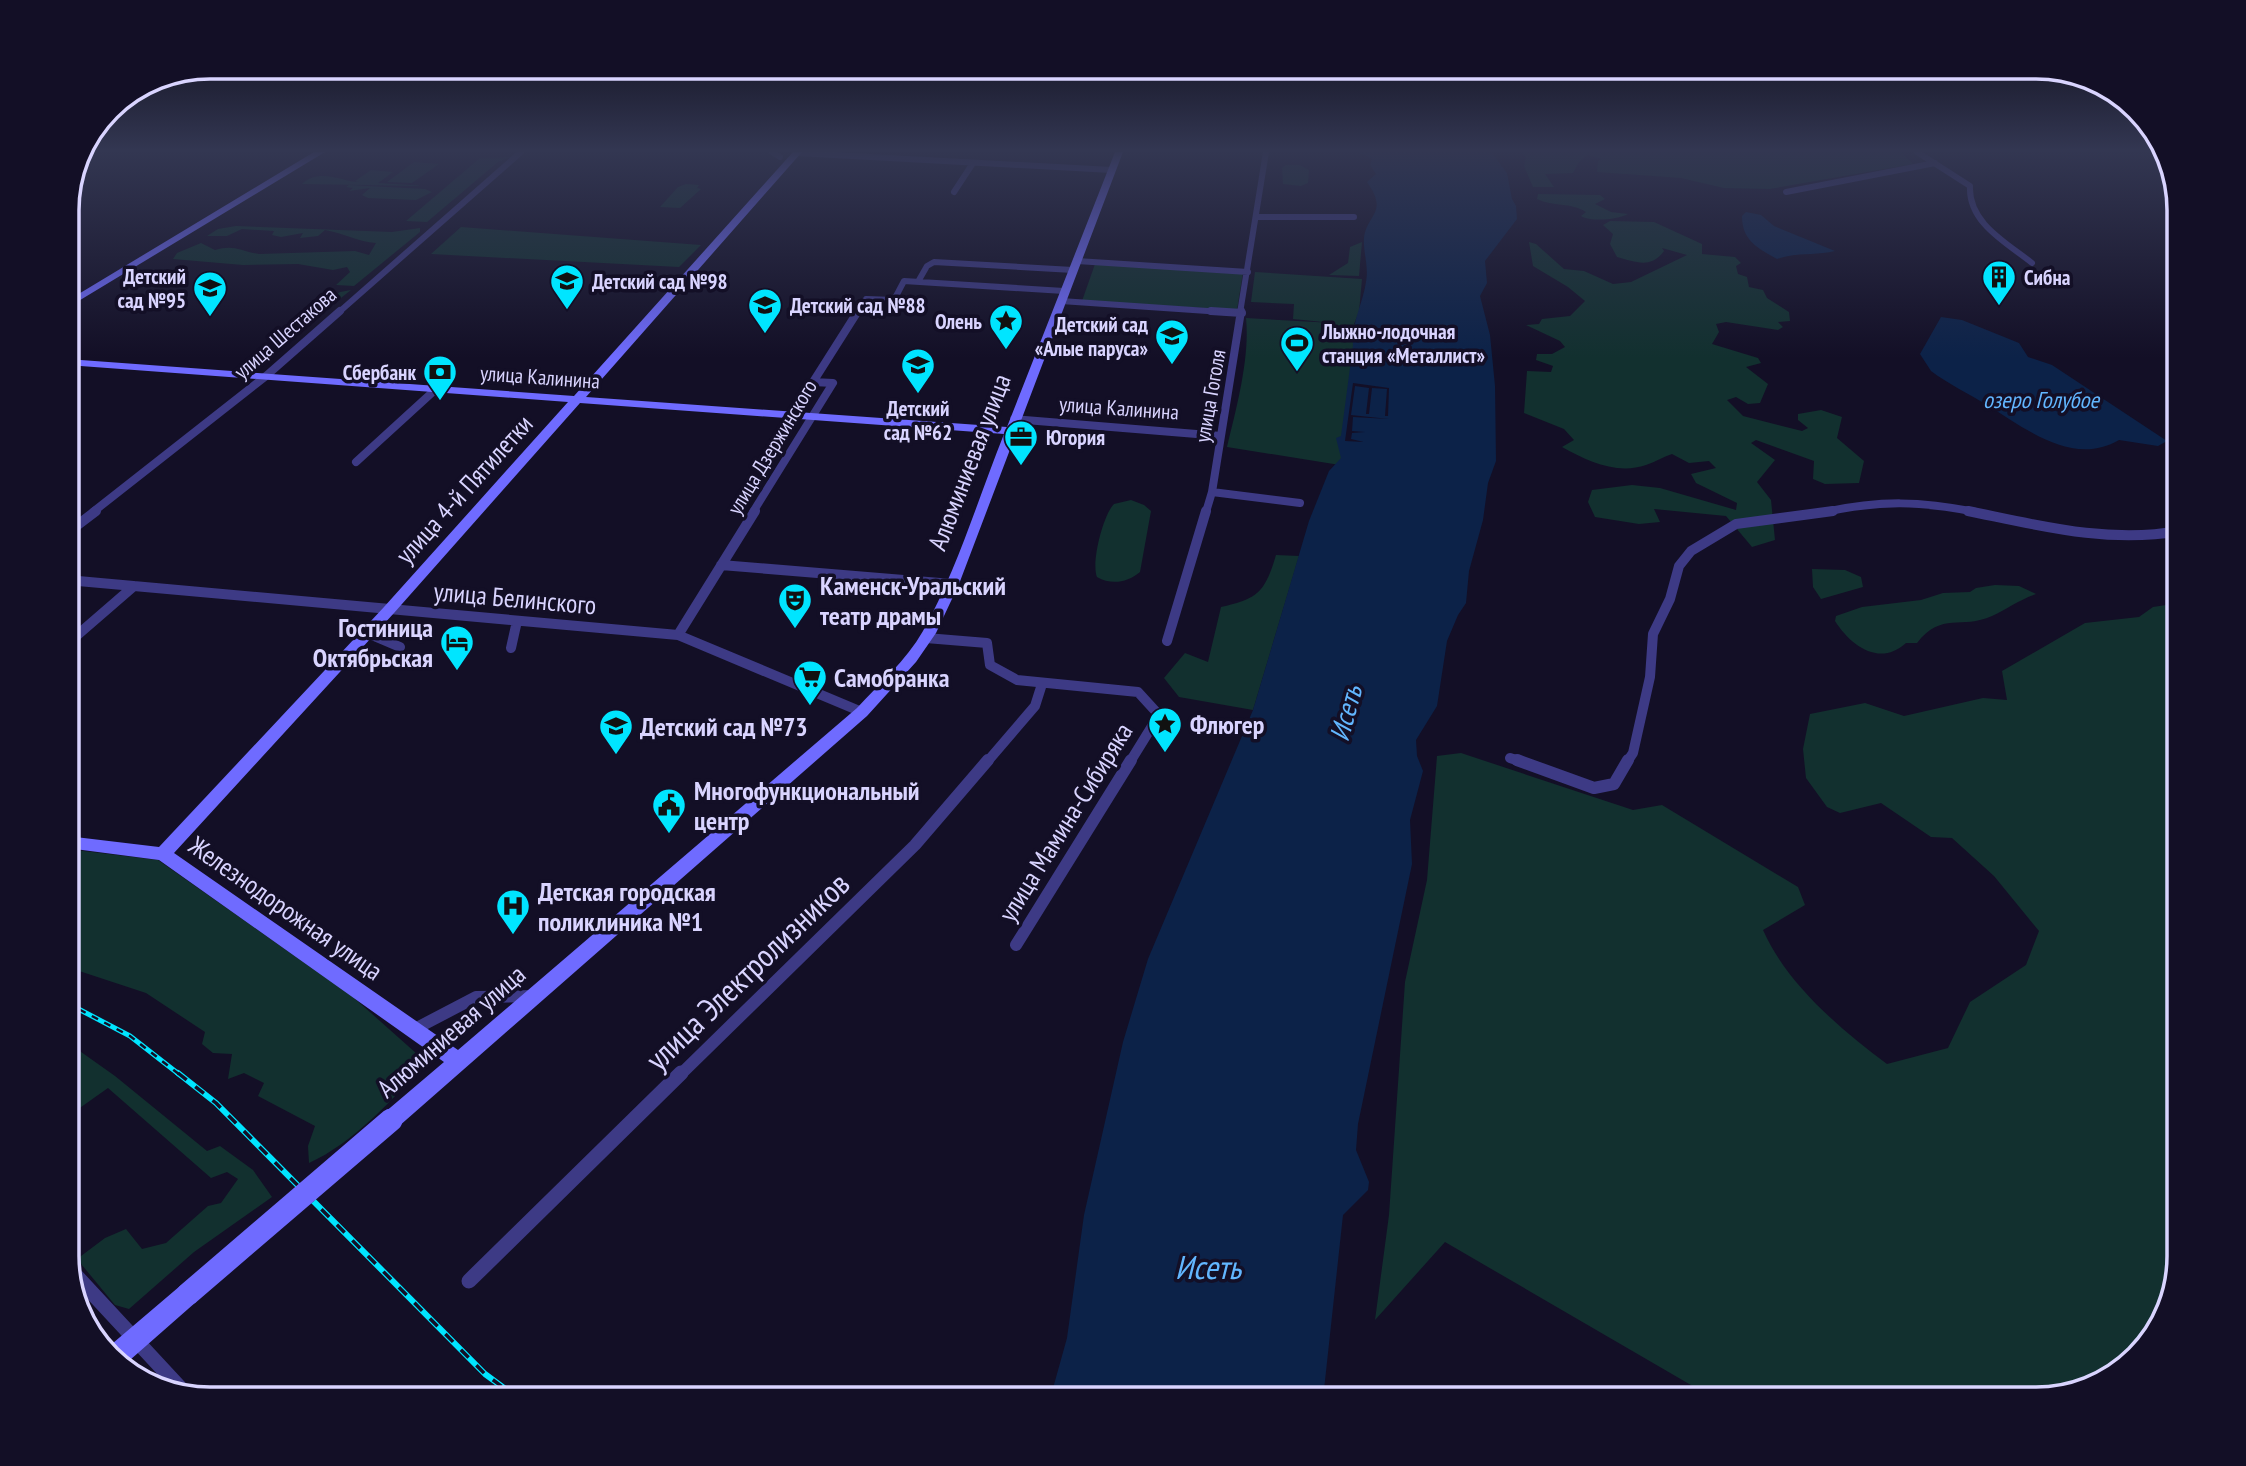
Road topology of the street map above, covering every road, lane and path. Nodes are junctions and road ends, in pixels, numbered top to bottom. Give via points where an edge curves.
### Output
1 (207, 220) edge
2 (443, 220) edge
3 (737, 220) edge
4 (1092, 220) edge
5 (1256, 220) edge
6 (1981, 220) edge
7 (2032, 262) dead end
8 (1075, 265) junction
9 (1248, 272) junction
10 (922, 282) junction
11 (1063, 296) junction
12 (79, 298) edge
13 (1242, 313) junction
14 (79, 363) edge
15 (266, 376) junction
16 (436, 389) junction
17 (577, 399) junction
18 (813, 416) junction
19 (1012, 425) junction
20 (1221, 436) junction
21 (356, 462) dead end
22 (1212, 492) junction
23 (1300, 503) dead end
24 (79, 524) edge
25 (2167, 533) edge
26 (721, 565) junction
27 (79, 581) edge
28 (952, 584) junction
29 (134, 586) junction
30 (389, 610) junction
31 (517, 621) junction
32 (367, 633) junction
33 (79, 634) edge
34 (678, 635) junction
35 (926, 638) junction
36 (1167, 641) dead end
37 (400, 647) dead end
38 (511, 648) dead end
39 (1042, 684) junction
40 (862, 712) junction
41 (1510, 758) dead end
42 (79, 844) edge
43 (163, 855) junction
44 (1016, 944) dead end
45 (534, 996) junction
46 (413, 1030) junction
47 (458, 1061) junction
48 (81, 1281) edge
49 (469, 1281) dead end
50 (136, 1339) junction
51 (121, 1352) edge
52 (176, 1383) edge

1 - 12 main road
2 - 15 street, улица Шестакова
3 - 17 main road, улица 4-й Пятилетки
4 - 8 main road, Алюминиевая улица
5 - 9 street, улица Гоголя
6 - 7 street
8 - 9 street
8 - 10 street via 934,262 919,280
8 - 11 main road, Алюминиевая улица
9 - 13 street, улица Гоголя
10 - 11 street
10 - 18 street, улица Дзержинского via 904,281 894,300 866,299 813,382 833,383
11 - 13 street
11 - 19 main road, Алюминиевая улица
13 - 20 street, улица Гоголя
14 - 15 main road, улица Калинина
15 - 16 main road, улица Калинина
15 - 24 street, улица Шестакова
16 - 17 main road, улица Калинина
16 - 21 street
17 - 18 main road, улица Калинина
17 - 30 main road, улица 4-й Пятилетки
18 - 19 main road, улица Калинина
18 - 26 street, улица Дзержинского
19 - 20 street, улица Калинина
19 - 28 main road, Алюминиевая улица
20 - 22 street, улица Гоголя
22 - 23 street
22 - 36 street, улица Гоголя
25 - 41 street via 2075,533 1903,501 1736,524 1691,551 1679,566 1653,634 1650,677 1633,753 1614,784 1594,788
26 - 28 street
26 - 34 street, улица Дзержинского
27 - 29 street, улица Белинского
28 - 35 main road, Алюминиевая улица
29 - 30 street, улица Белинского
29 - 33 street
30 - 31 street, улица Белинского
30 - 32 main road, улица 4-й Пятилетки
31 - 34 street, улица Белинского
31 - 38 street
32 - 37 street
32 - 43 main road, улица 4-й Пятилетки
34 - 40 street, улица Белинского
35 - 39 street via 987,643 990,666 1017,680
35 - 40 main road, Алюминиевая улица
39 - 44 street, улица Мамина-Сибиряка via 1138,692 1159,715
39 - 49 street, улица Электролизников via 1035,706 915,845
40 - 45 main road, Алюминиевая улица
42 - 43 main road, Железнодорожная улица
43 - 46 main road, Железнодорожная улица
45 - 46 street via 476,997
45 - 47 main road, Алюминиевая улица
46 - 47 main road, Железнодорожная улица
47 - 50 main road, Алюминиевая улица, bridge
48 - 50 street
50 - 51 main road, Алюминиевая улица
50 - 52 street

